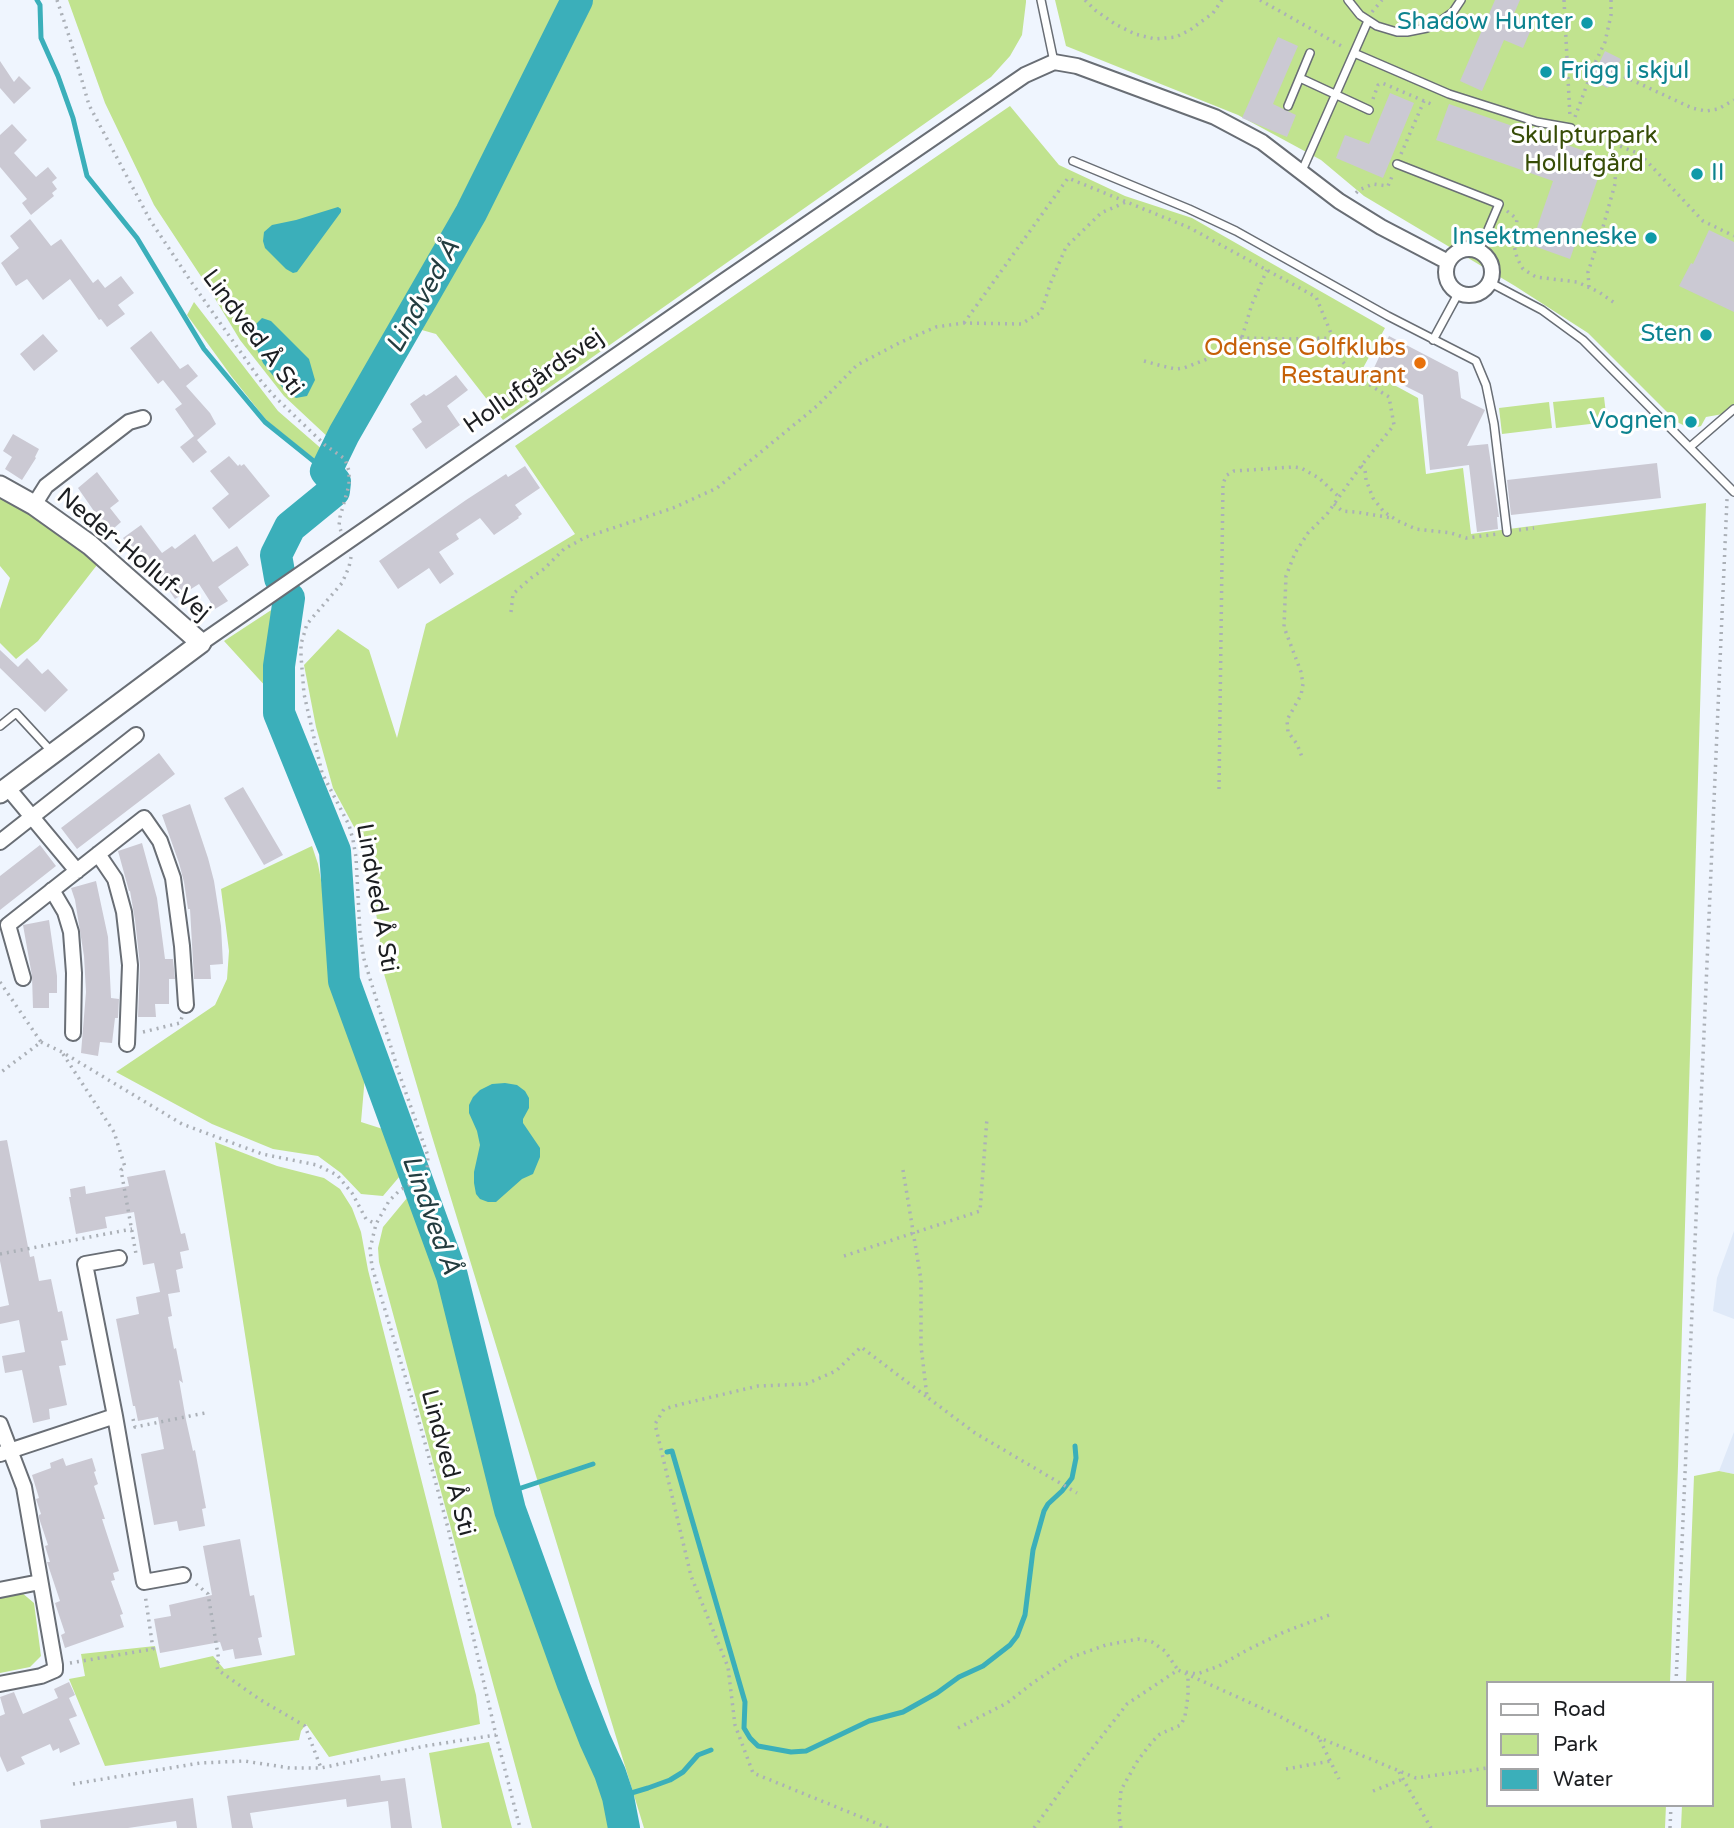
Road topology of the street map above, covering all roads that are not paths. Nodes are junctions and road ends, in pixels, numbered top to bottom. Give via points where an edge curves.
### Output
1 (1041, 0) edge
2 (1349, 0) edge
3 (1461, 0) edge
4 (1368, 21) junction
5 (1354, 52) junction
6 (1310, 53) dead end
7 (1054, 62) junction
8 (1300, 78) junction
9 (1335, 95) junction
10 (1288, 106) dead end
11 (1369, 110) road end
12 (1571, 128) road end
13 (1073, 161) dead end
14 (1397, 164) road end
15 (1301, 173) junction
16 (1479, 251) junction
17 (1448, 262) junction
18 (1489, 282) junction
19 (1459, 292) junction
20 (1433, 340) junction
21 (1734, 409) edge
22 (143, 418) dead end
23 (1690, 447) junction
24 (0, 486) edge
25 (1734, 492) edge
26 (34, 505) junction
27 (1507, 532) road end
28 (201, 643) junction
29 (0, 726) edge
30 (136, 735) dead end
31 (52, 752) junction
32 (4, 790) edge
33 (32, 816) junction
34 (0, 842) edge
35 (98, 854) junction
36 (77, 871) junction
37 (52, 890) junction
38 (23, 978) dead end
39 (187, 1005) road end
40 (73, 1033) dead end
41 (127, 1040) road end
42 (119, 1258) road end
43 (115, 1416) junction
44 (0, 1424) edge
45 (5, 1452) edge
46 (183, 1575) road end
47 (40, 1582) junction
48 (0, 1590) edge
49 (0, 1684) edge

1 - 7 lane
2 - 4 lane
3 - 4 lane via 1445,19 1417,31 1397,32
4 - 5 lane
5 - 9 lane
5 - 12 lane via 1437,88 1538,122
6 - 8 lane
7 - 15 street via 1077,66 1215,117 1262,142
7 - 28 street, Hollufgårdsvej via 1025,75
8 - 9 lane
8 - 10 lane
9 - 11 lane
9 - 15 lane
13 - 20 lane via 1236,231
14 - 16 lane via 1499,204
15 - 17 street via 1381,228
16 - 17 street via 1458,251
16 - 18 street via 1490,264
17 - 19 street via 1449,282
18 - 19 street via 1476,293
18 - 23 lane via 1542,310 1583,340
19 - 20 lane
20 - 27 lane via 1476,361 1486,386
21 - 23 lane
22 - 26 street, Neder-Holluf-Vej via 129,422 46,486
23 - 25 lane
24 - 26 street, Neder-Holluf-Vej
26 - 28 street, Neder-Holluf-Vej via 90,545
28 - 31 street, Hollufgårdsvej
29 - 31 lane via 16,713
30 - 33 street
31 - 32 street, Hollufgårdsvej
32 - 33 street
33 - 34 street
33 - 36 street
35 - 36 street
35 - 39 street via 144,818 160,841 173,878
35 - 41 street via 115,879 124,912 130,965
36 - 37 street
37 - 38 street via 8,925
37 - 40 street via 71,932
42 - 43 street via 85,1264
43 - 45 street
43 - 46 street via 144,1582
44 - 45 street
45 - 47 street via 24,1487
47 - 48 street
47 - 49 street via 55,1670

